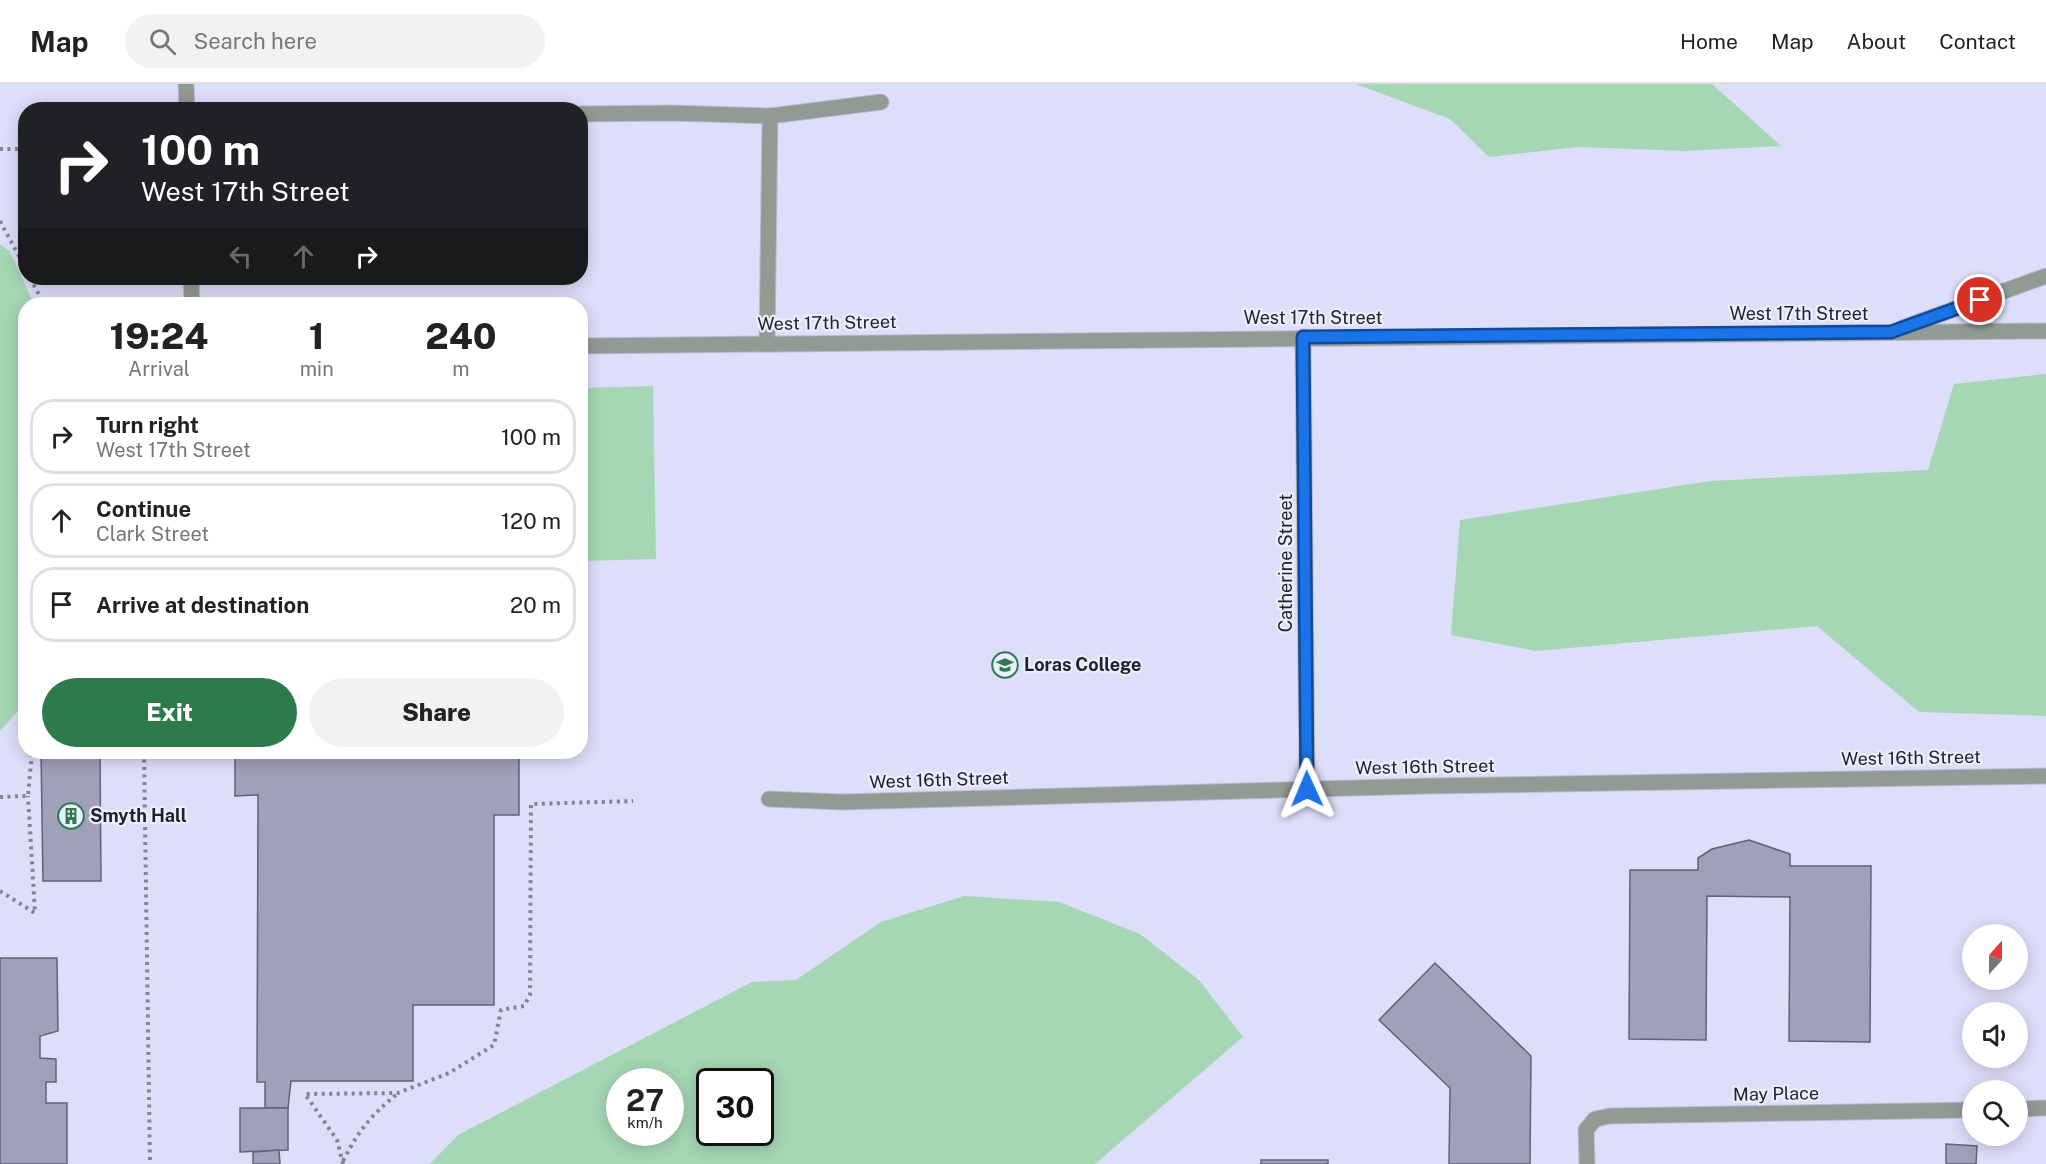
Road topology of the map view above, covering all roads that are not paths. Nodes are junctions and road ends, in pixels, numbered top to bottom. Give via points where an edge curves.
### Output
1 (186, 84) edge
2 (187, 102) edge
3 (881, 102) dead end
4 (588, 114) edge
5 (770, 116) junction
6 (2046, 276) edge
7 (2046, 331) edge
8 (1891, 332) junction
9 (1303, 337) junction
10 (767, 343) junction
11 (588, 345) edge
12 (2046, 776) edge
13 (1307, 789) junction
14 (769, 799) dead end
15 (2046, 1108) edge
16 (2028, 1109) edge
17 (1962, 1110) edge
18 (1587, 1164) edge

1 - 2 street
3 - 5 street
4 - 5 street
5 - 10 street
6 - 8 street
7 - 8 street, West 17th Street
8 - 9 street, West 17th Street
9 - 10 street, West 17th Street
9 - 13 street, Catherine Street
10 - 11 street, West 17th Street
12 - 13 street, West 16th Street
13 - 14 street, West 16th Street via 852,802
15 - 16 street
17 - 18 street, May Place via 1610,1116 1595,1119 1586,1130

